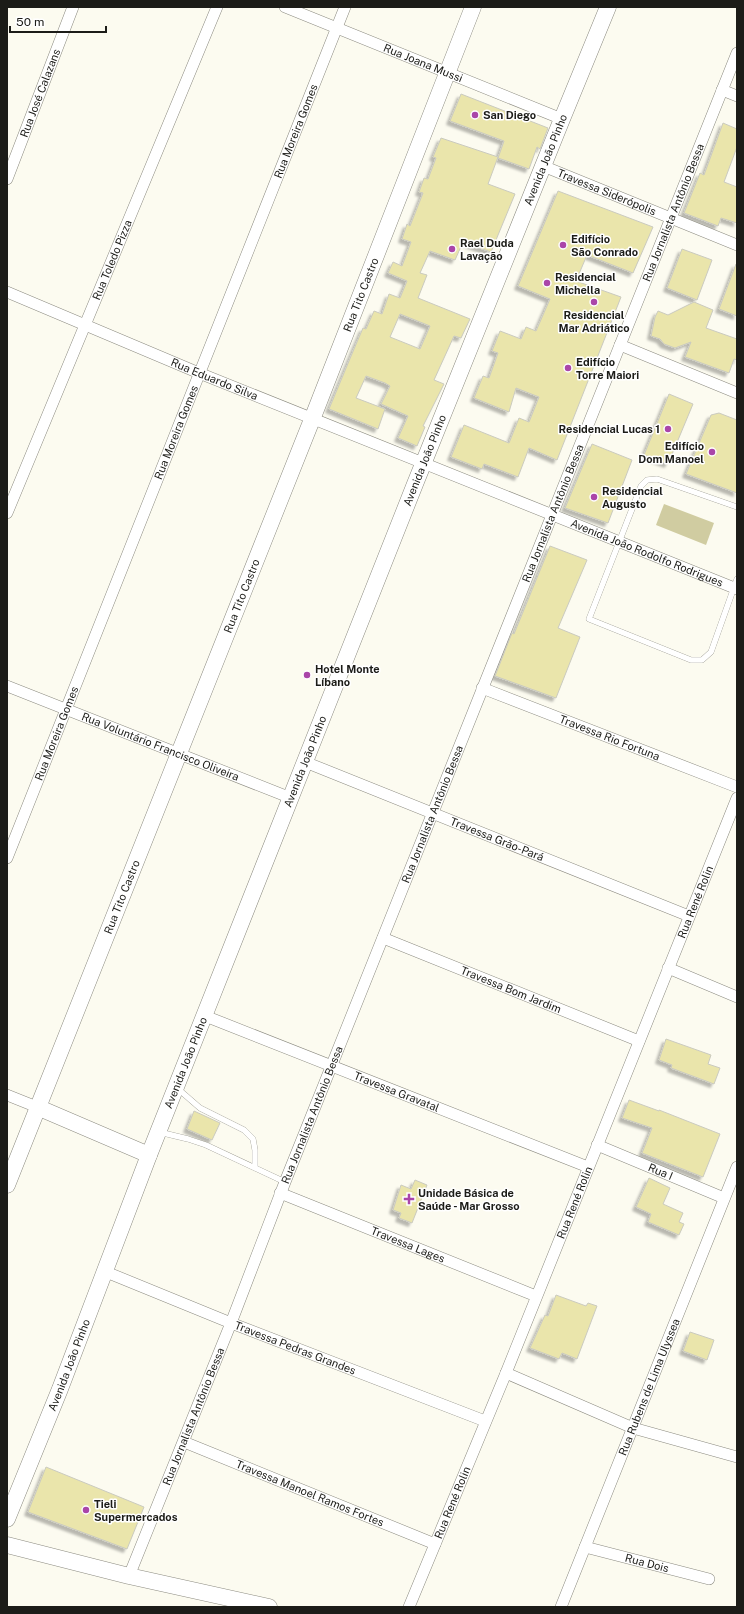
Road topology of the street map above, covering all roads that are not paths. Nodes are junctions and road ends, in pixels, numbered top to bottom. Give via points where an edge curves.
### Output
1 (73, 7) edge
2 (217, 7) edge
3 (285, 7) edge
4 (345, 7) edge
5 (474, 7) edge
6 (608, 7) edge
7 (337, 28) junction
8 (737, 53) edge
9 (447, 72) junction
10 (722, 90) junction
11 (737, 96) edge
12 (562, 119) junction
13 (543, 166) junction
14 (7, 179) edge
15 (671, 219) junction
16 (737, 245) edge
17 (7, 292) edge
18 (85, 325) junction
19 (620, 345) junction
20 (200, 372) junction
21 (737, 393) edge
22 (313, 417) junction
23 (424, 463) junction
24 (737, 508) edge
25 (7, 513) edge
26 (552, 515) junction
27 (618, 542) junction
28 (736, 585) edge
29 (7, 686) edge
30 (482, 688) junction
31 (66, 709) junction
32 (178, 754) junction
33 (305, 762) junction
34 (737, 787) edge
35 (291, 798) junction
36 (737, 798) edge
37 (432, 814) junction
38 (7, 858) edge
39 (688, 916) junction
40 (383, 938) junction
41 (668, 968) junction
42 (737, 997) edge
43 (205, 1016) junction
44 (638, 1041) junction
45 (331, 1066) junction
46 (176, 1088) junction
47 (7, 1094) edge
48 (37, 1107) junction
49 (158, 1132) junction
50 (597, 1145) junction
51 (150, 1155) junction
52 (255, 1166) junction
53 (588, 1167) junction
54 (737, 1167) edge
55 (285, 1182) junction
56 (7, 1185) edge
57 (280, 1193) junction
58 (724, 1198) junction
59 (106, 1272) junction
60 (536, 1296) junction
61 (231, 1323) junction
62 (506, 1373) junction
63 (485, 1421) junction
64 (632, 1428) junction
65 (184, 1442) junction
66 (737, 1457) edge
67 (7, 1519) edge
68 (436, 1544) junction
69 (7, 1545) edge
70 (585, 1547) junction
71 (129, 1576) junction
72 (709, 1579) dead end
73 (269, 1607) edge
74 (409, 1607) edge
75 (561, 1607) edge

1 - 14 street, Rua José Calazans
2 - 18 street, Rua Toledo Pizza
3 - 7 street, Rua Joana Mussi
4 - 7 street, Rua Moreira Gomes
5 - 9 main road, Rua Tito Castro
6 - 12 main road, Avenida João Pinho
7 - 9 street, Rua Joana Mussi
7 - 20 street, Rua Moreira Gomes
8 - 10 street, Rua Jornalista Antônio Bessa
9 - 12 street, Rua Joana Mussi
9 - 22 main road, Rua Tito Castro
10 - 11 street
10 - 15 street, Rua Jornalista Antônio Bessa
12 - 13 main road, Avenida João Pinho
13 - 15 street, Travessa Siderópolis
13 - 23 main road, Avenida João Pinho
15 - 16 street, Travessa Siderópolis
15 - 19 street, Rua Jornalista Antônio Bessa
17 - 18 street, Rua Eduardo Silva
18 - 20 street, Rua Eduardo Silva
18 - 25 street, Rua Toledo Pizza
19 - 21 street
19 - 26 street, Rua Jornalista Antônio Bessa
20 - 22 street, Rua Eduardo Silva
20 - 31 street, Rua Moreira Gomes
22 - 23 street, Rua Eduardo Silva
22 - 32 main road, Rua Tito Castro
23 - 26 street, Avenida João Rodolfo Rodrigues
23 - 33 main road, Avenida João Pinho
24 - 27 lane via 657,479 647,480 641,486
26 - 27 street, Avenida João Rodolfo Rodrigues
26 - 30 street, Rua Jornalista Antônio Bessa
27 - 28 street, Avenida João Rodolfo Rodrigues
27 - 28 lane via 589,619 691,660 702,660 711,652
29 - 31 street, Rua Voluntário Francisco Oliveira
30 - 34 street, Travessa Rio Fortuna
30 - 37 street, Rua Jornalista Antônio Bessa
31 - 32 street, Rua Voluntário Francisco Oliveira
31 - 38 street, Rua Moreira Gomes
32 - 35 street, Rua Voluntário Francisco Oliveira
32 - 48 main road, Rua Tito Castro
33 - 35 main road, Avenida João Pinho
33 - 37 street, Travessa Grão-Pará
35 - 43 main road, Avenida João Pinho
36 - 39 street, Rua René Rolin
37 - 39 street, Travessa Grão-Pará
37 - 40 street, Rua Jornalista Antônio Bessa
39 - 41 street, Rua René Rolin
40 - 44 street, Travessa Bom Jardim
40 - 45 street, Rua Jornalista Antônio Bessa
41 - 42 street
41 - 44 street, Rua René Rolin
43 - 45 street, Travessa Gravatal
43 - 46 main road, Avenida João Pinho
44 - 50 street, Rua René Rolin
45 - 53 street, Travessa Gravatal
45 - 55 street, Rua Jornalista Antônio Bessa
46 - 49 main road, Avenida João Pinho
46 - 52 lane via 200,1108 244,1130 252,1139
47 - 48 street
48 - 51 main road
48 - 56 main road, Rua Tito Castro
49 - 51 main road, Avenida João Pinho
49 - 52 lane via 194,1141
50 - 53 street, Rua René Rolin
50 - 58 street, Rua I
51 - 59 main road, Avenida João Pinho
52 - 55 lane
53 - 60 street, Rua René Rolin
54 - 58 street, Rua Rubens de Lima Ulyssea
55 - 57 street, Rua Jornalista Antônio Bessa
57 - 60 street, Travessa Lages
57 - 61 street, Rua Jornalista Antônio Bessa
58 - 64 street, Rua Rubens de Lima Ulyssea
59 - 61 street, Travessa Pedras Grandes
59 - 67 main road, Avenida João Pinho
60 - 62 street, Rua René Rolin
61 - 63 street, Travessa Pedras Grandes
61 - 65 street, Rua Jornalista Antônio Bessa
62 - 63 street, Rua René Rolin
62 - 64 street
63 - 68 street, Rua René Rolin
64 - 66 street
64 - 70 street, Rua Rubens de Lima Ulyssea
65 - 68 street, Travessa Manoel Ramos Fortes
65 - 71 street, Rua Jornalista Antônio Bessa
68 - 74 street, Rua René Rolin
69 - 71 main road
70 - 72 street, Rua Dois
70 - 75 street, Rua Rubens de Lima Ulyssea
71 - 73 main road

